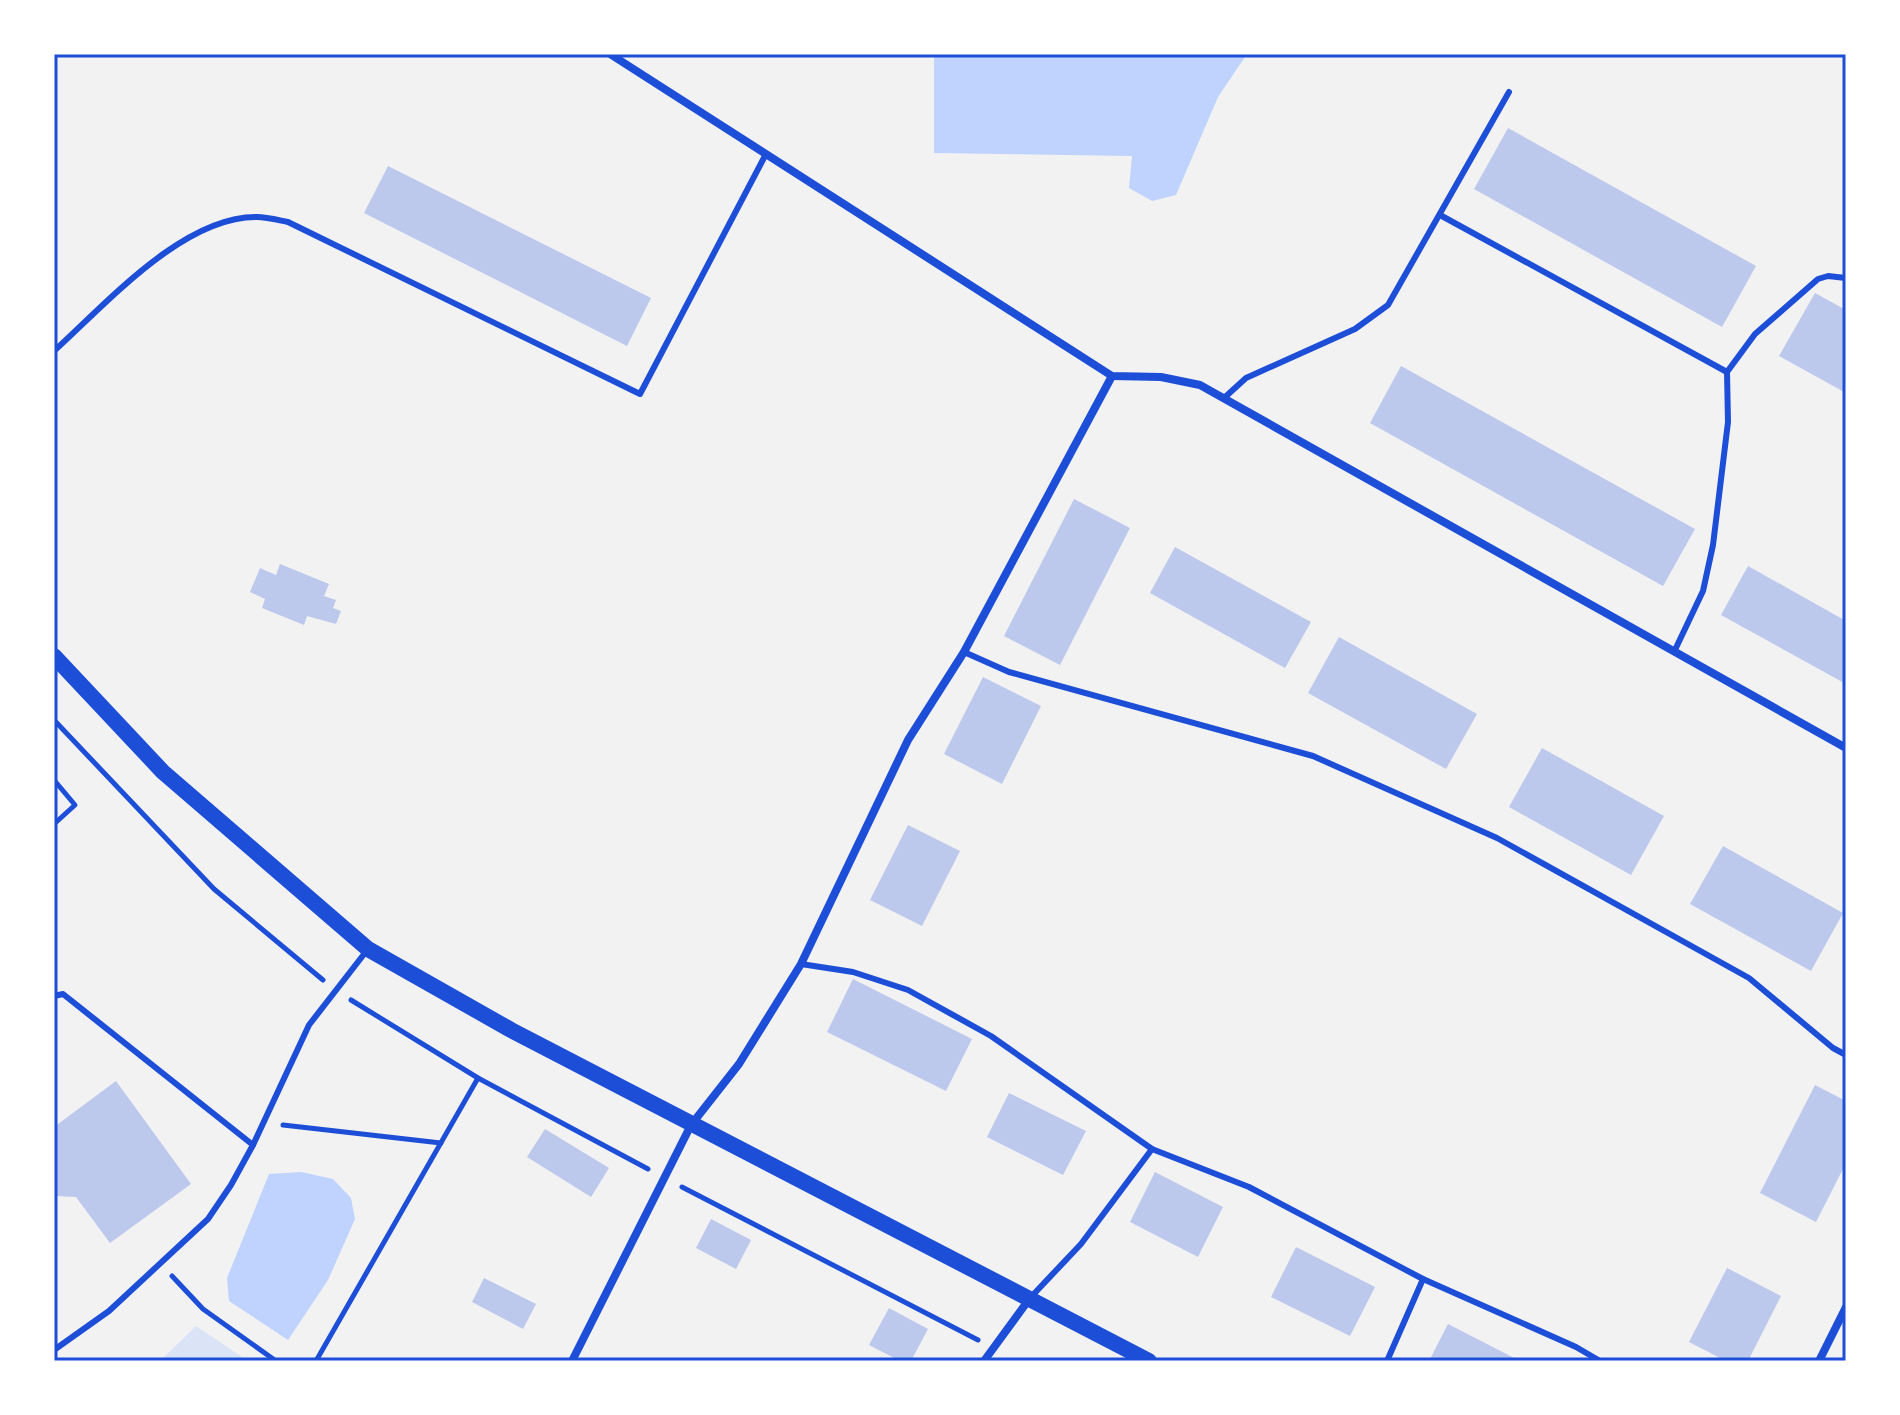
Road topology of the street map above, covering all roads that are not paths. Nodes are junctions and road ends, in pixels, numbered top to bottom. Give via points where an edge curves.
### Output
1 (610, 54) edge
2 (1509, 92) dead end
3 (766, 154) junction
4 (1440, 215) junction
5 (1846, 278) edge
6 (54, 351) edge
7 (1727, 372) junction
8 (1112, 376) junction
9 (1224, 398) junction
10 (964, 652) junction
11 (1674, 652) junction
12 (54, 656) edge
13 (1846, 748) edge
14 (368, 949) junction
15 (801, 964) junction
16 (54, 996) edge
17 (1846, 1055) edge
18 (691, 1125) junction
19 (253, 1145) junction
20 (1152, 1149) junction
21 (1423, 1279) junction
22 (1030, 1298) junction
23 (1846, 1307) edge
24 (54, 1350) edge
25 (572, 1361) edge
26 (984, 1361) edge
27 (1149, 1361) edge
28 (1387, 1361) edge
29 (1600, 1361) edge
30 (1819, 1361) edge

1 - 3 street
2 - 4 lane
3 - 6 lane via 640,394 288,222 256,217 222,222 186,238
3 - 8 street
4 - 7 lane
4 - 9 lane via 1398,292 1376,316 1246,378
5 - 7 lane via 1828,276 1808,286 1755,334
7 - 11 lane via 1728,422 1713,545 1703,591
8 - 9 street via 1161,377 1200,385
8 - 10 street
9 - 11 street
10 - 15 street via 908,740
10 - 17 lane via 1009,672 1313,756 1497,838 1749,978
11 - 13 street
12 - 14 main road via 163,772
14 - 18 main road
14 - 19 lane via 309,1025
15 - 18 street via 739,1064
15 - 20 lane via 853,972 908,990 991,1036
16 - 19 lane via 63,994
18 - 22 main road
18 - 25 street
19 - 24 lane via 208,1219 109,1311
20 - 21 lane via 1249,1187
20 - 22 lane via 1081,1244
21 - 28 lane
21 - 29 lane
22 - 26 street
22 - 27 main road
23 - 30 street

